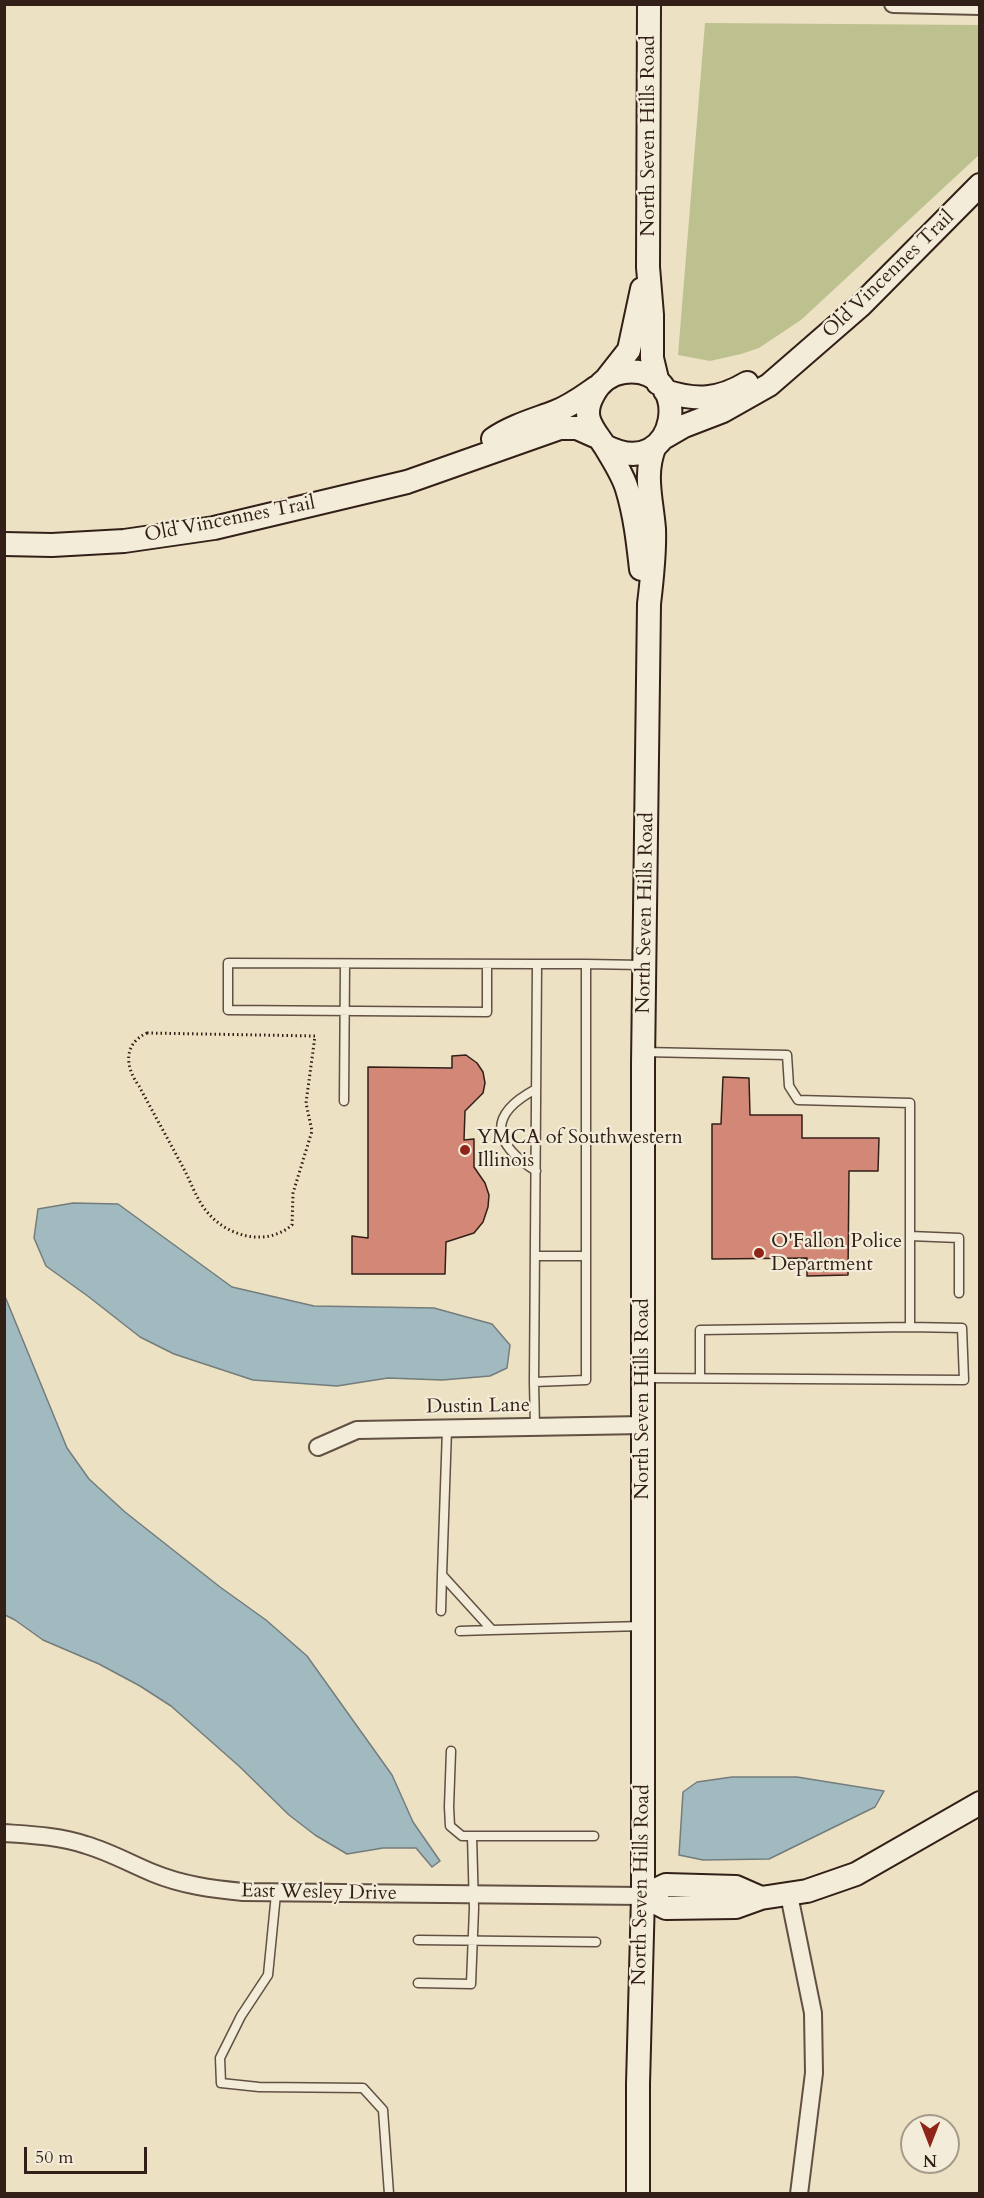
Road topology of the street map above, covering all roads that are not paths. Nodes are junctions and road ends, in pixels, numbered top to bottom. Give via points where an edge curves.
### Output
1 (649, 4) edge
2 (893, 4) edge
3 (980, 6) edge
4 (980, 185) edge
5 (648, 267) junction
6 (795, 361) junction
7 (602, 383) junction
8 (662, 387) junction
9 (600, 441) junction
10 (660, 442) junction
11 (452, 466) junction
12 (4, 544) edge
13 (649, 604) junction
14 (345, 964) junction
15 (487, 964) junction
16 (537, 964) junction
17 (586, 964) junction
18 (646, 965) junction
19 (345, 1011) junction
20 (644, 1052) junction
21 (536, 1089) junction
22 (344, 1101) dead end
23 (536, 1171) junction
24 (910, 1236) junction
25 (586, 1256) junction
26 (535, 1257) junction
27 (959, 1293) dead end
28 (910, 1327) junction
29 (643, 1378) junction
30 (700, 1378) junction
31 (534, 1382) junction
32 (643, 1425) junction
33 (535, 1427) junction
34 (447, 1429) junction
35 (318, 1448) dead end
36 (442, 1575) junction
37 (441, 1611) dead end
38 (643, 1626) junction
39 (492, 1630) junction
40 (460, 1631) dead end
41 (451, 1751) dead end
42 (980, 1803) edge
43 (4, 1833) edge
44 (472, 1836) junction
45 (594, 1836) dead end
46 (276, 1894) junction
47 (789, 1895) junction
48 (473, 1896) junction
49 (643, 1896) junction
50 (418, 1940) dead end
51 (473, 1940) junction
52 (596, 1942) dead end
53 (418, 1983) dead end
54 (388, 2193) edge
55 (638, 2193) edge
56 (799, 2193) edge

1 - 5 street, North Seven Hills Road
2 - 3 street
4 - 6 street, Old Vincennes Trail via 860,306
5 - 7 street, North Seven Hills Road via 628,350
5 - 8 street, North Seven Hills Road via 652,358
6 - 8 street, Old Vincennes Trail via 720,395 691,398
6 - 10 street, Old Vincennes Trail via 749,398
7 - 8 street via 618,373 631,371
7 - 9 street via 591,398 588,411
7 - 11 street, Old Vincennes Trail via 578,401 502,433
8 - 10 street via 672,412
9 - 10 street via 617,453 631,455
9 - 11 street, Old Vincennes Trail via 577,428 560,428
9 - 13 street, North Seven Hills Road via 627,486
10 - 13 street, North Seven Hills Road via 650,458 648,485 654,528
11 - 12 street, Old Vincennes Trail via 407,482 214,528 124,541
13 - 18 street, North Seven Hills Road
14 - 15 lane
14 - 19 lane
14 - 19 lane via 228,963 228,1010
15 - 16 lane
15 - 19 lane via 487,1012
16 - 17 lane
16 - 21 lane
17 - 18 lane
17 - 25 lane
18 - 20 street, North Seven Hills Road
19 - 22 lane
20 - 24 lane via 787,1055 789,1086 798,1100 910,1103
20 - 29 street, North Seven Hills Road
21 - 23 lane
21 - 23 lane via 508,1108 501,1126 506,1146 518,1160
23 - 26 lane
24 - 27 lane via 959,1238
24 - 28 lane
25 - 26 lane
25 - 31 lane via 586,1380
26 - 31 lane
28 - 30 lane via 700,1330
28 - 30 lane via 962,1328 964,1380
29 - 30 lane
29 - 32 street, North Seven Hills Road
31 - 33 lane
32 - 33 street, Dustin Lane
32 - 38 street, North Seven Hills Road
33 - 34 street, Dustin Lane
34 - 35 street, Dustin Lane via 357,1430
34 - 36 lane
36 - 37 lane
36 - 39 lane
38 - 39 lane
38 - 49 street, North Seven Hills Road
39 - 40 lane
41 - 44 lane via 450,1826 462,1836
42 - 47 street, East Wesley Drive via 856,1874
43 - 46 street, East Wesley Drive via 84,1844 155,1874 208,1889
44 - 45 lane
44 - 48 lane
46 - 48 street, East Wesley Drive
46 - 54 lane via 268,1975 220,2058 221,2083 363,2088 383,2110
47 - 49 street, East Wesley Drive via 761,1898 736,1907 666,1908
47 - 56 street via 813,2013 814,2073
48 - 49 street, East Wesley Drive
48 - 51 lane
49 - 55 street, North Seven Hills Road
50 - 51 lane
51 - 52 lane
51 - 53 lane via 471,1984

